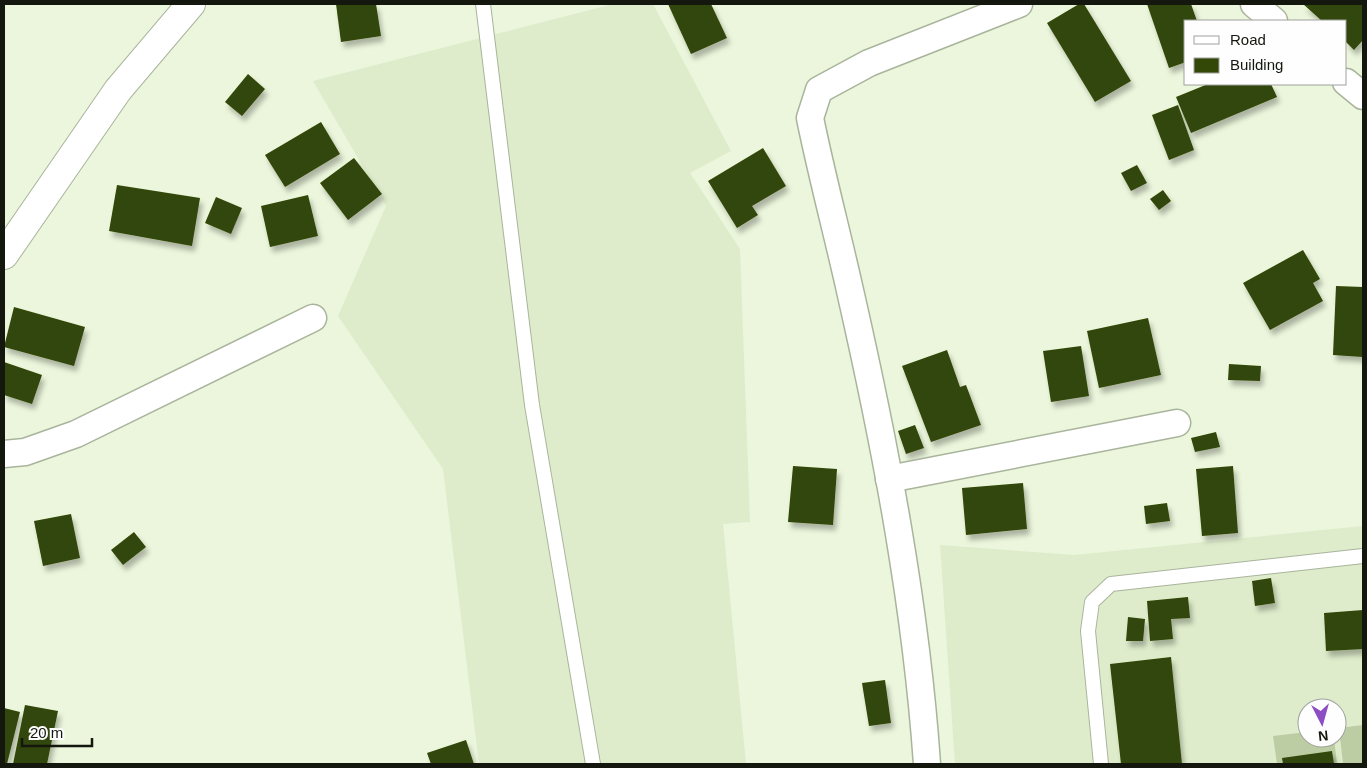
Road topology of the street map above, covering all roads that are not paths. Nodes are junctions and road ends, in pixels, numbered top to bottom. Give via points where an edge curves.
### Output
1 (191, 4) edge
2 (483, 4) edge
3 (1019, 4) edge
4 (1254, 4) edge
5 (1273, 20) edge
6 (1347, 83) edge
7 (1363, 96) edge
8 (4, 255) edge
9 (313, 318) dead end
10 (1176, 423) dead end
11 (4, 454) edge
12 (889, 479) junction
13 (1363, 556) edge
14 (592, 764) edge
15 (927, 764) edge
16 (1101, 764) edge

1 - 8 street via 118,90
2 - 14 lane via 532,405
3 - 12 street via 869,63 819,90 810,118 852,296
4 - 5 street
6 - 7 street
9 - 11 street via 76,434 25,452
10 - 12 street
12 - 15 street via 916,646
13 - 16 lane via 1112,584 1092,602 1088,631

